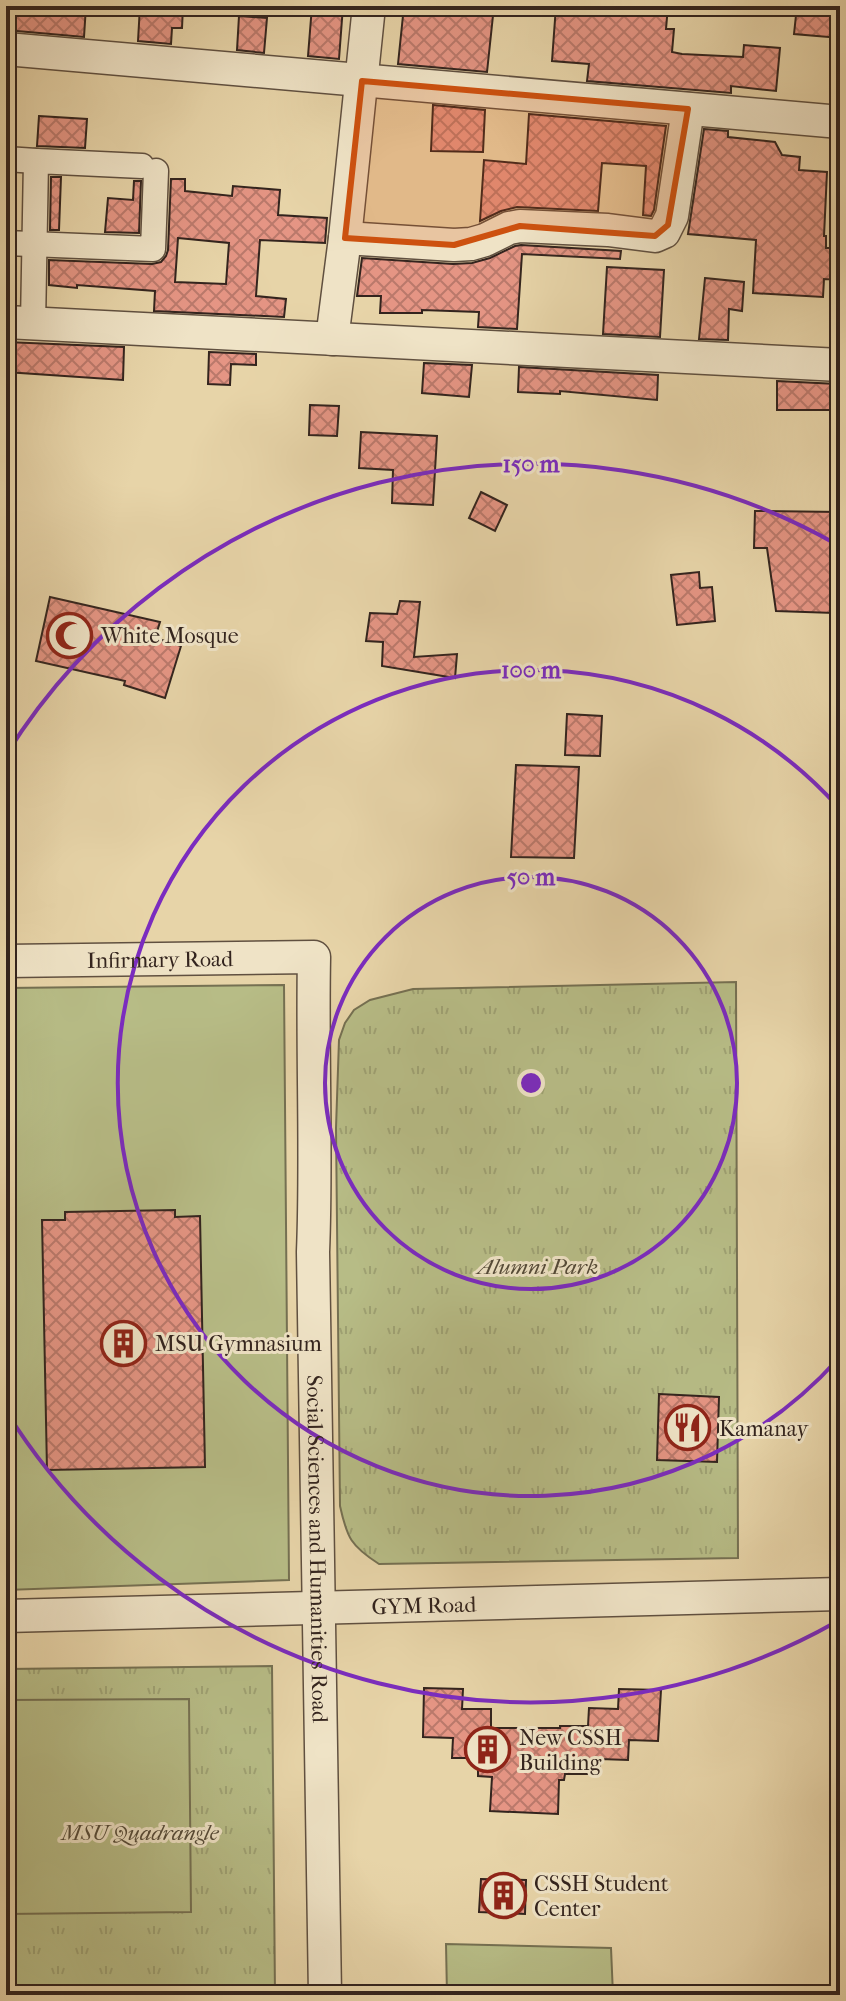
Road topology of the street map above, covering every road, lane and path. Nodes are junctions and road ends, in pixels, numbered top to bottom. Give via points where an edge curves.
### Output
1 (369, 6) edge
2 (6, 49) edge
3 (362, 81) junction
4 (688, 109) junction
5 (840, 122) edge
6 (6, 159) edge
7 (36, 161) junction
8 (345, 238) junction
9 (6, 243) edge
10 (34, 245) junction
11 (19, 323) edge
12 (332, 339) junction
13 (840, 365) edge
14 (314, 957) joint
15 (6, 961) edge
16 (840, 1594) edge
17 (320, 1607) junction
18 (6, 1616) edge
19 (325, 1995) edge

1 - 3 street
2 - 3 street
3 - 4 street
3 - 8 street
4 - 5 street
4 - 8 street via 672,216 664,232 655,236 534,226 509,228 471,244
6 - 7 street
7 - 10 street
7 - 10 street via 149,169 153,249
8 - 12 street
9 - 10 street
10 - 11 street
11 - 12 street
12 - 13 street
14 - 15 street, Infirmary Road
14 - 17 street, Social Sciences and Humanities Road
16 - 17 street, GYM Road
17 - 18 street, GYM Road
17 - 19 street, Social Sciences and Humanities Road

